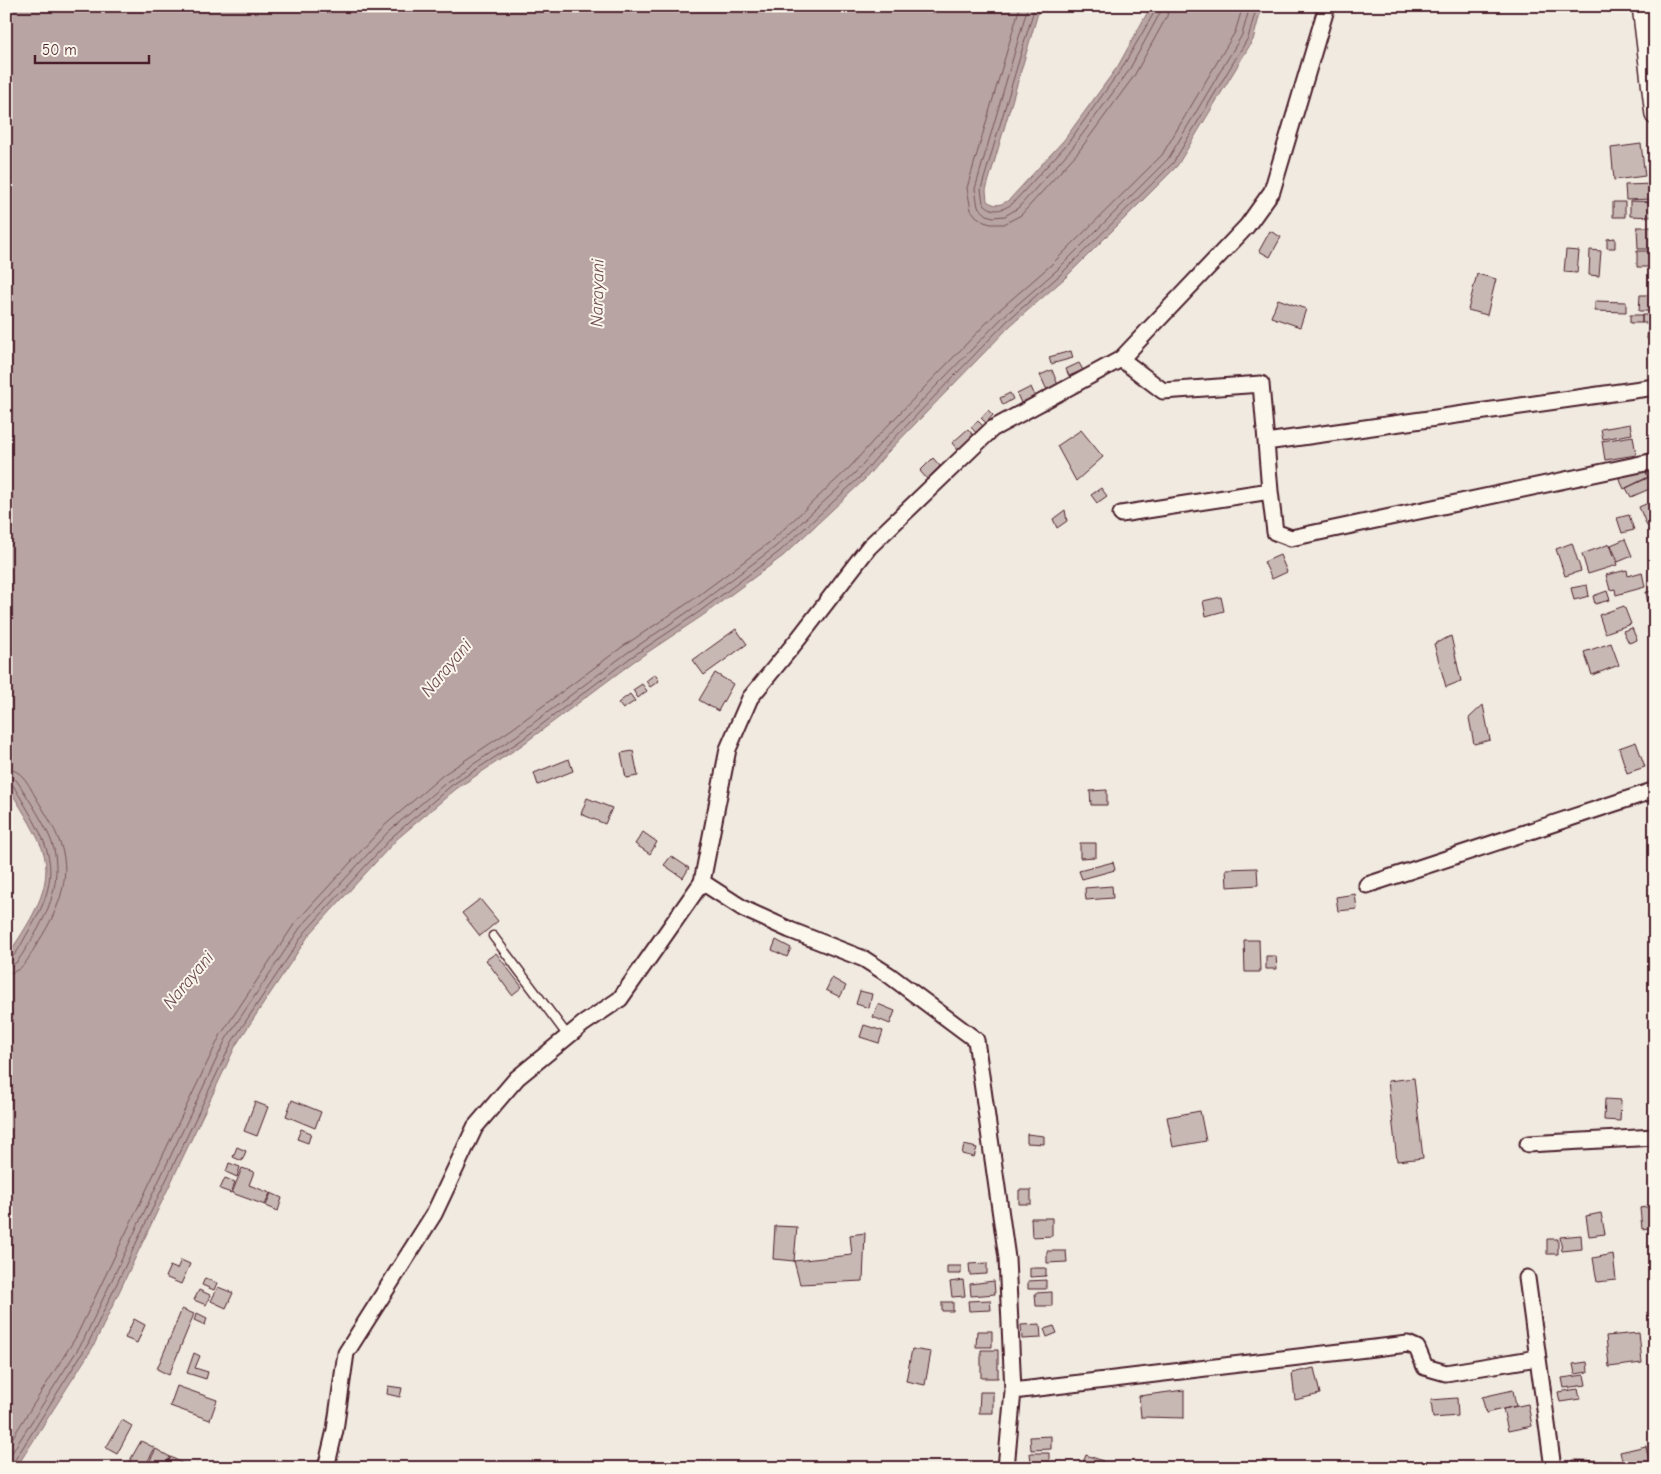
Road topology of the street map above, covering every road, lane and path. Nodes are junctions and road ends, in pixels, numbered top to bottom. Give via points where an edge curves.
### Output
1 (1327, 6) edge
2 (1642, 6) edge
3 (1655, 115) edge
4 (1121, 359) junction
5 (1655, 387) edge
6 (1266, 442) junction
7 (1655, 461) edge
8 (1270, 491) junction
9 (1121, 514) dead end
10 (1655, 790) edge
11 (702, 882) junction
12 (1367, 885) dead end
13 (493, 936) dead end
14 (568, 1036) junction
15 (1655, 1137) edge
16 (1528, 1144) dead end
17 (1527, 1278) dead end
18 (1537, 1358) junction
19 (1013, 1391) junction
20 (326, 1468) edge
21 (1006, 1468) edge
22 (1552, 1468) edge

1 - 4 street via 1272,192 1247,226
2 - 3 street
4 - 6 street via 1163,391 1260,384
4 - 11 street via 992,428 869,547 750,698 728,749
5 - 6 street
6 - 8 street
7 - 8 street via 1291,538 1276,532
8 - 9 street
10 - 12 street
11 - 14 street via 620,999
11 - 19 street via 744,909 864,959 976,1040 1007,1258
13 - 14 lane
14 - 20 street via 517,1078 475,1127 434,1214 346,1353
15 - 16 street
17 - 18 street
18 - 19 street via 1446,1373 1425,1367 1418,1348 1408,1344
18 - 22 street
19 - 21 street

